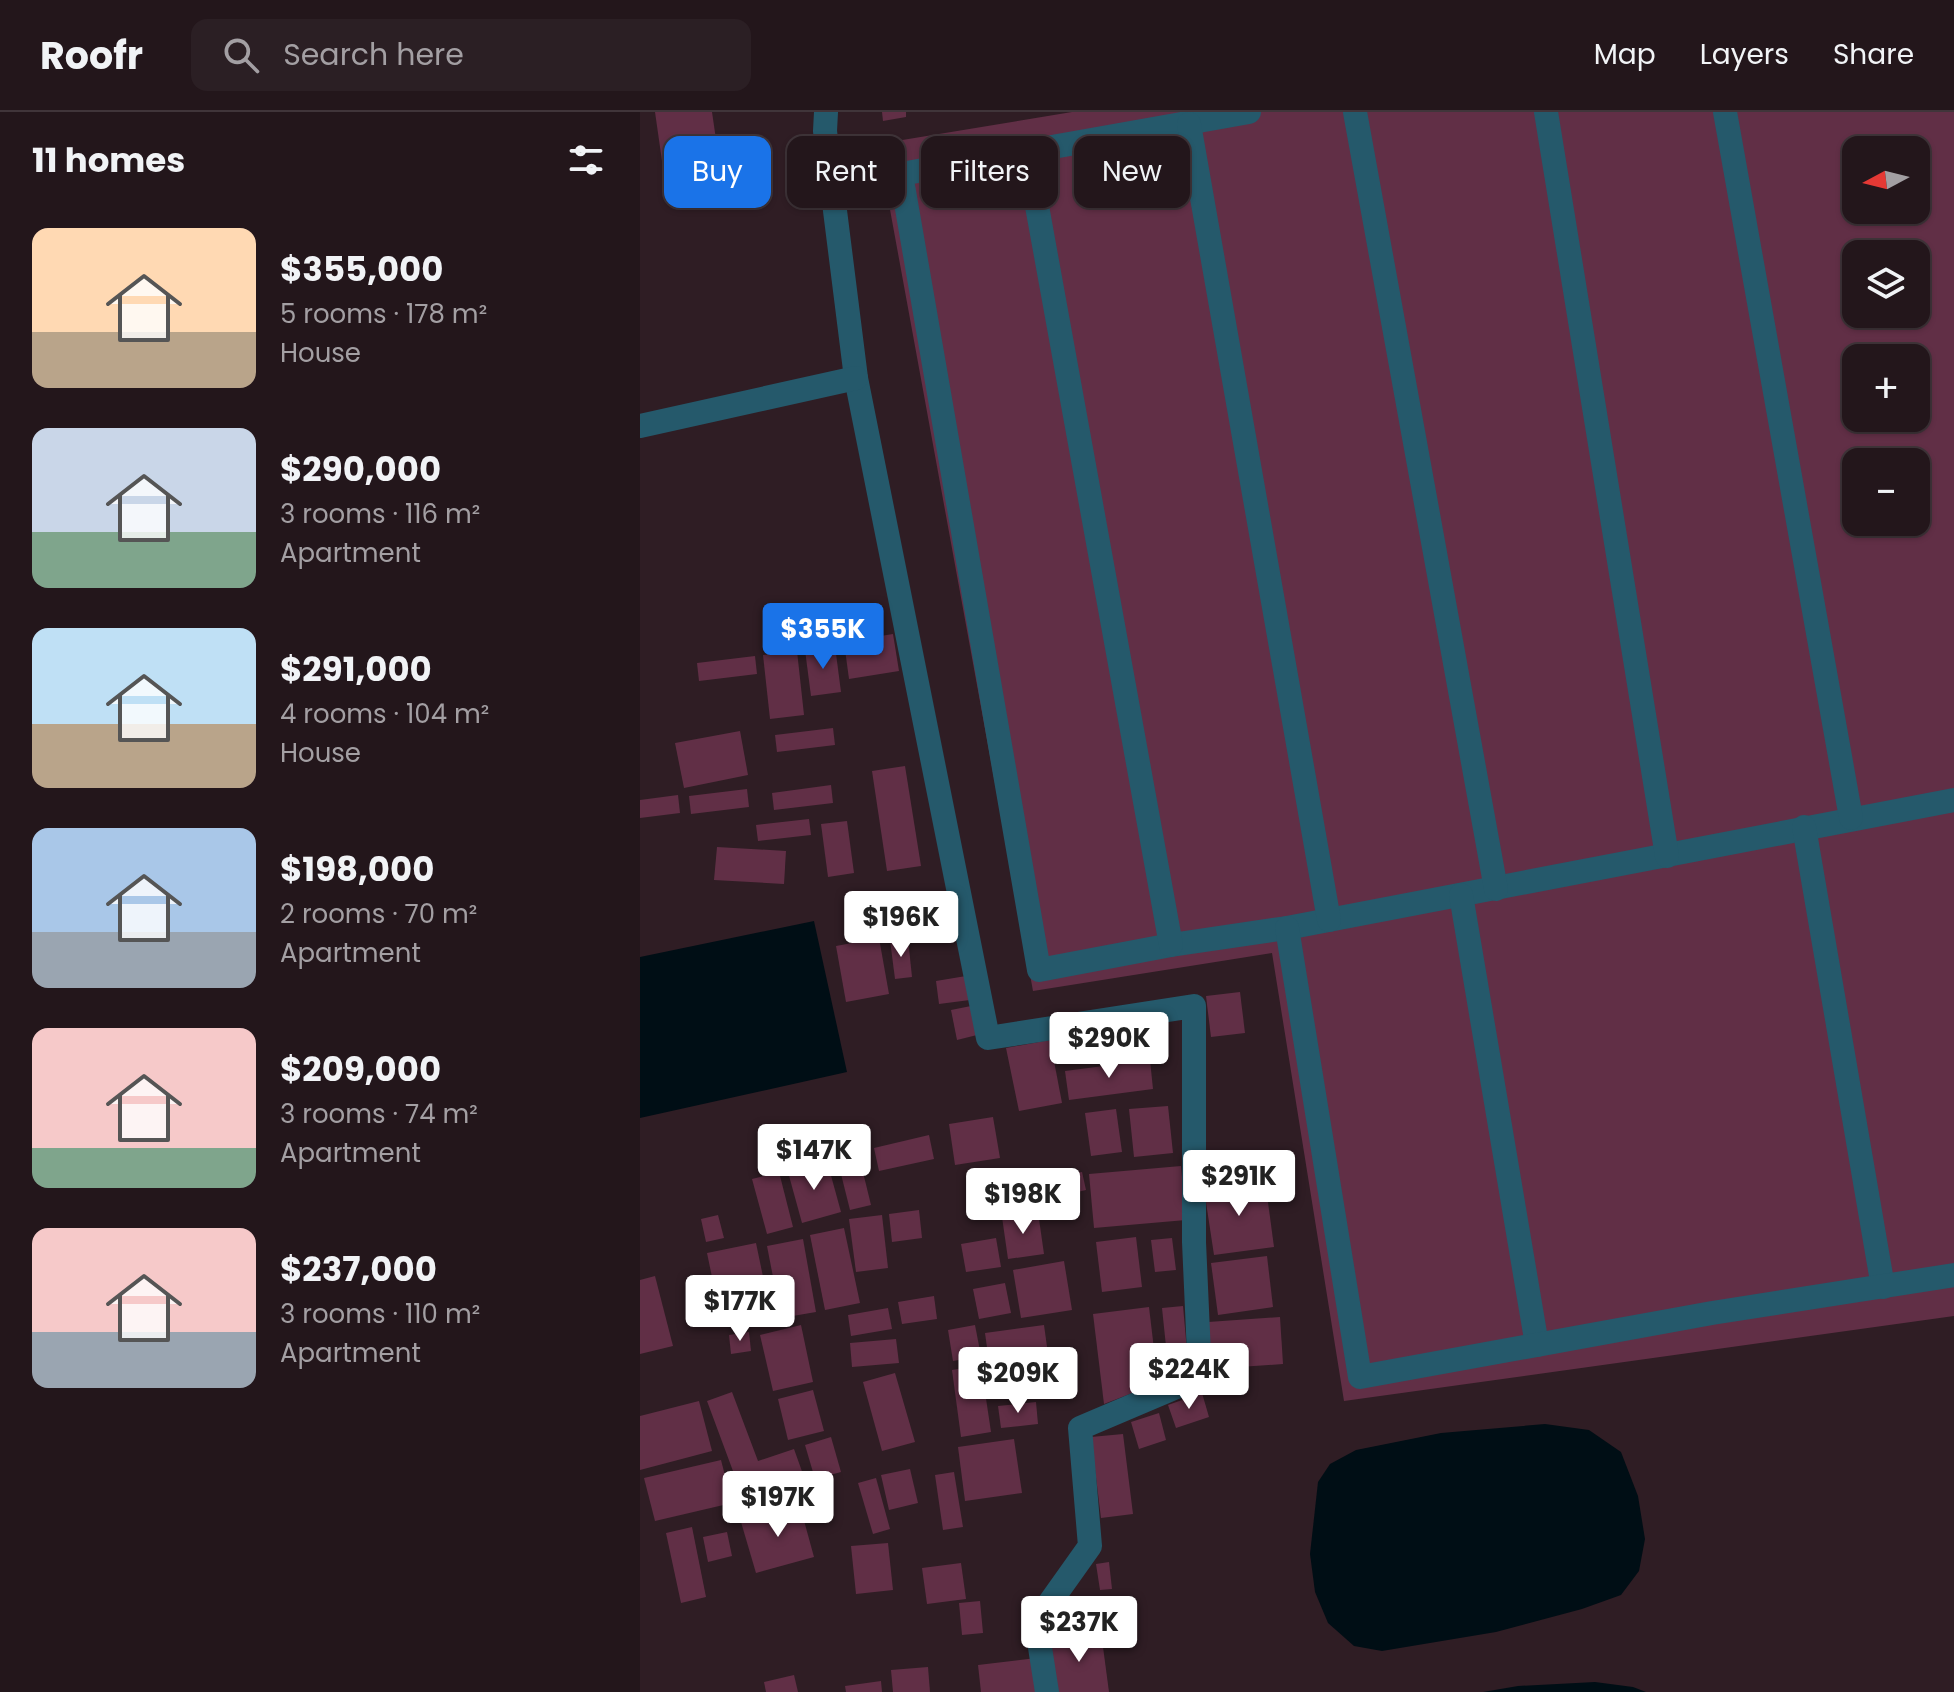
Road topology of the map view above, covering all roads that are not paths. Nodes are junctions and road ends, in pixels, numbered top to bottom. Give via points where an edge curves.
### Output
1 (826, 112) edge
2 (1249, 112) edge
3 (1355, 112) edge
4 (1546, 112) edge
5 (1725, 112) edge
6 (1189, 124) junction
7 (1058, 146) edge
8 (921, 170) edge
9 (1037, 208) edge
10 (856, 378) junction
11 (640, 426) edge
12 (1954, 800) edge
13 (1851, 818) junction
14 (1804, 827) junction
15 (1667, 856) junction
16 (1496, 889) junction
17 (1461, 895) junction
18 (1329, 920) junction
19 (1287, 928) junction
20 (1171, 945) junction
21 (1954, 1275) edge
22 (1883, 1287) junction
23 (1537, 1345) junction
24 (1047, 1692) edge

1 - 10 street
2 - 6 street
3 - 16 street
4 - 15 street
5 - 13 street
6 - 7 street
6 - 18 street
8 - 20 street via 901,174 1039,970
9 - 20 street
10 - 11 street
10 - 24 street via 988,1038 1194,1006 1200,1377 1080,1428 1090,1546 1036,1622
12 - 13 street
13 - 14 street
14 - 15 street
14 - 22 street
15 - 16 street
16 - 17 street
17 - 18 street
17 - 23 street
18 - 19 street
19 - 20 street
19 - 23 street via 1360,1377
21 - 22 street
22 - 23 street

